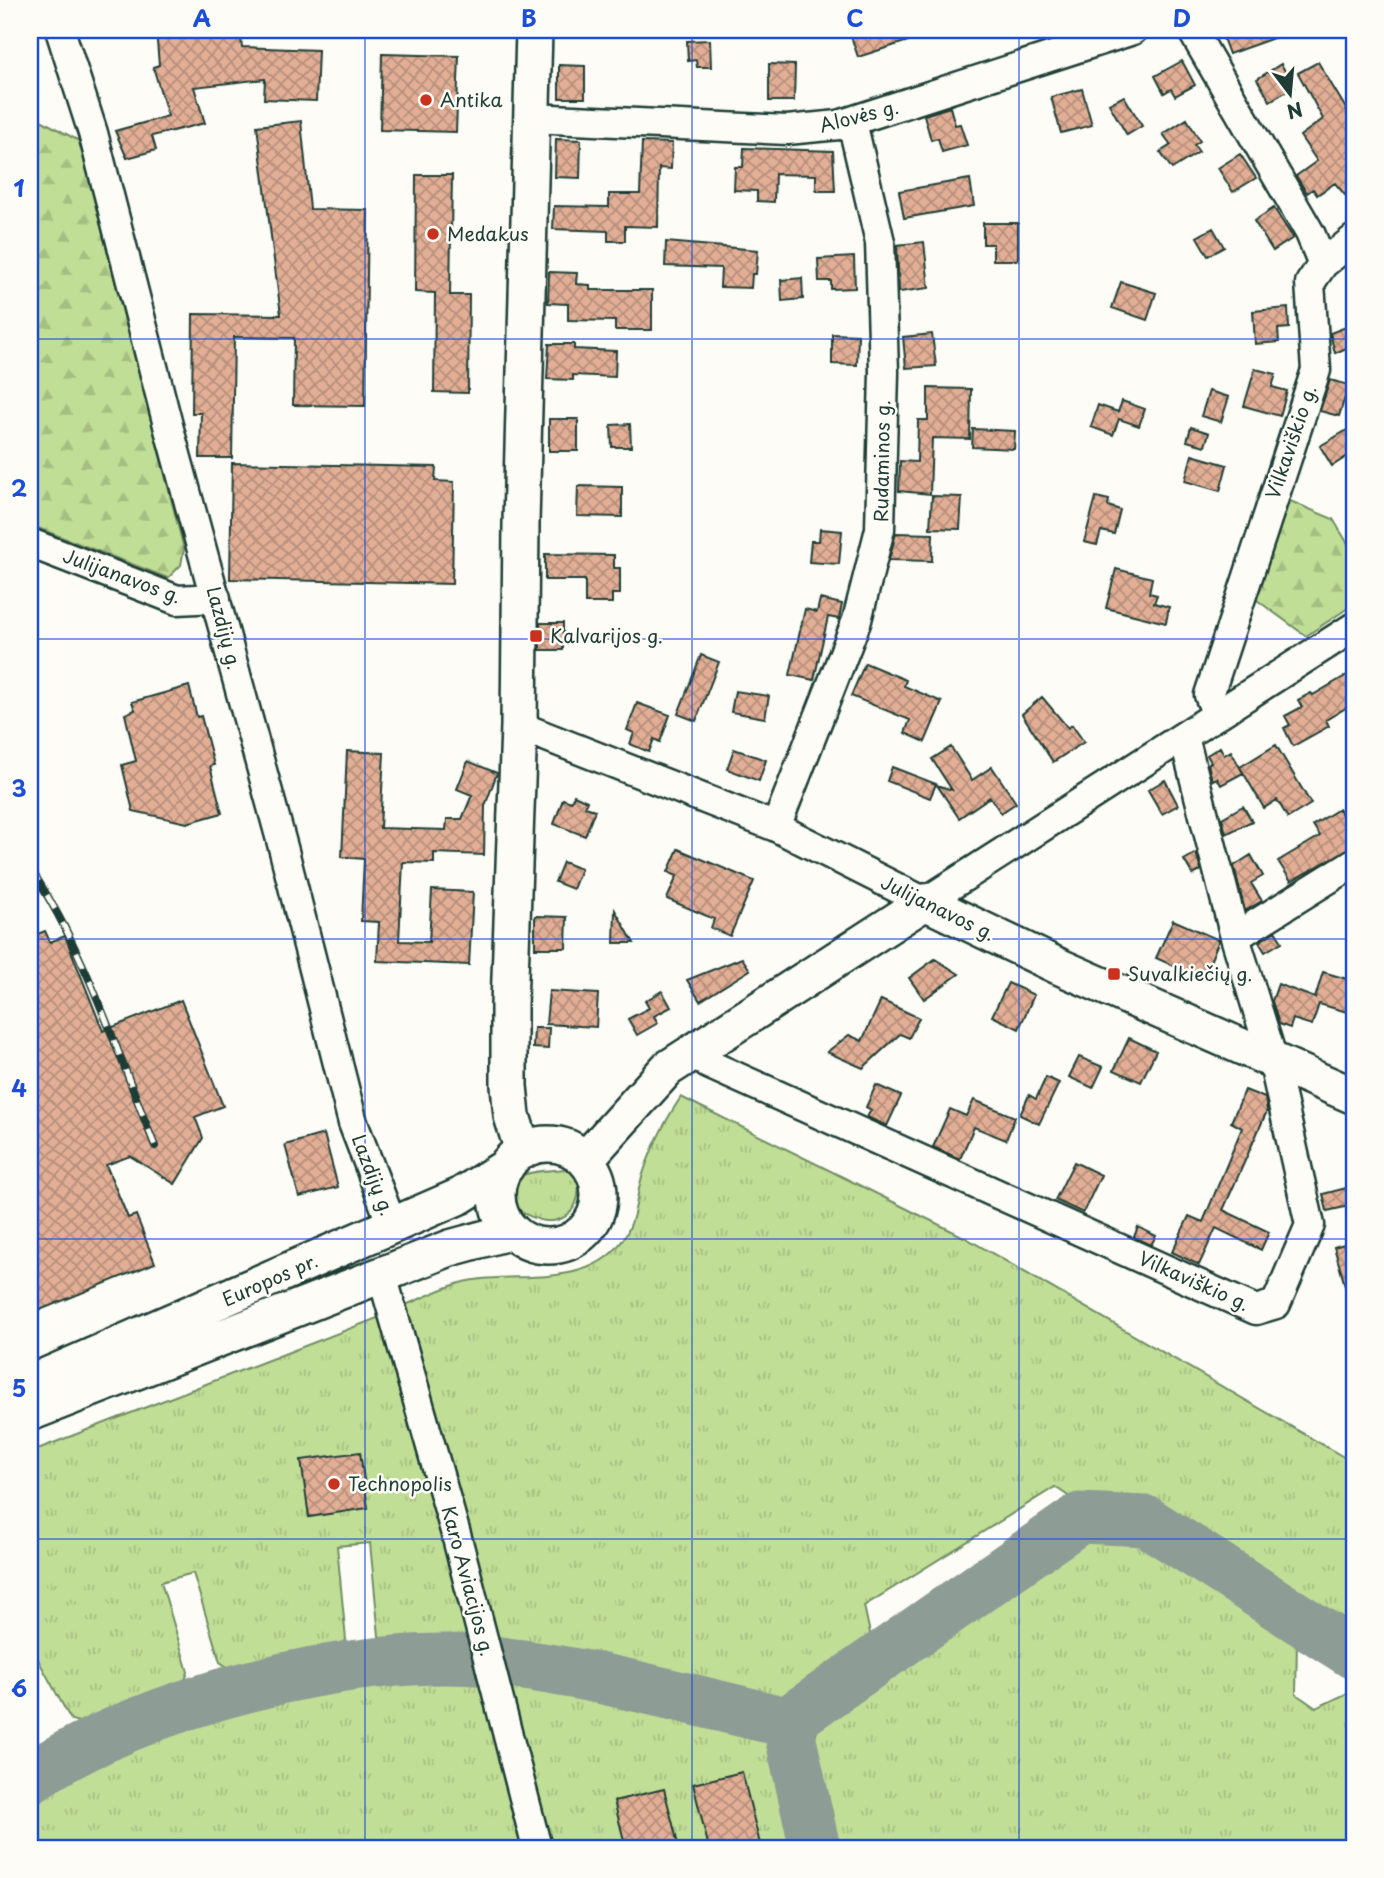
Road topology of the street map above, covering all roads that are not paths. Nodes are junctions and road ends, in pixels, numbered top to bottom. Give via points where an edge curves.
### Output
1 (60, 30) edge
2 (534, 30) edge
3 (1133, 30) edge
4 (1192, 30) edge
5 (531, 118) junction
6 (852, 121) junction
7 (1354, 240) edge
8 (1323, 264) junction
9 (30, 542) edge
10 (216, 598) junction
11 (1354, 627) edge
12 (1217, 715) junction
13 (519, 726) junction
14 (1184, 737) junction
15 (776, 827) junction
16 (1354, 863) edge
17 (925, 902) junction
18 (1235, 937) junction
19 (696, 1048) junction
20 (1273, 1060) junction
21 (1354, 1096) edge
22 (514, 1159) junction
23 (585, 1160) junction
24 (393, 1225) junction
25 (512, 1231) junction
26 (382, 1275) junction
27 (30, 1382) edge
28 (30, 1413) edge
29 (537, 1848) edge

1 - 10 street, Lazdijų g. via 93,133
2 - 5 main road
3 - 6 street, Alovės g.
4 - 8 street via 1310,233
5 - 6 street, Alovės g. via 787,130
5 - 13 main road
6 - 15 street, Rudaminos g. via 880,242 884,372 880,529 858,620
7 - 8 street
8 - 12 street, Vilkaviškio g. via 1310,283 1316,370 1209,695
9 - 10 street, Julijanavos g. via 177,600
10 - 24 street, Lazdijų g. via 352,1123
11 - 12 street
12 - 14 street
13 - 15 street, Julijanavos g.
13 - 22 main road via 509,1005
14 - 17 street
14 - 18 street, Vilkaviškio g.
15 - 17 street, Julijanavos g.
16 - 18 street
17 - 19 main road
17 - 20 main road, Julijanavos g.
18 - 20 street, Vilkaviškio g.
19 - 20 street, Vilkaviškio g. via 708,1064 1256,1310 1276,1304 1310,1225
19 - 23 main road via 667,1069
20 - 21 main road, Julijanavos g.
22 - 23 main road, Europos pr. via 539,1145 556,1144
22 - 24 main road, Europos pr. via 460,1196
22 - 25 main road via 499,1183 497,1200
23 - 25 main road via 597,1179 600,1198 595,1217 583,1233 567,1243 547,1246 528,1242
24 - 27 main road, Europos pr.
25 - 26 main road, Europos pr. via 450,1248
26 - 28 main road, Europos pr.
26 - 29 street, Karo Aviacijos g. via 457,1538

